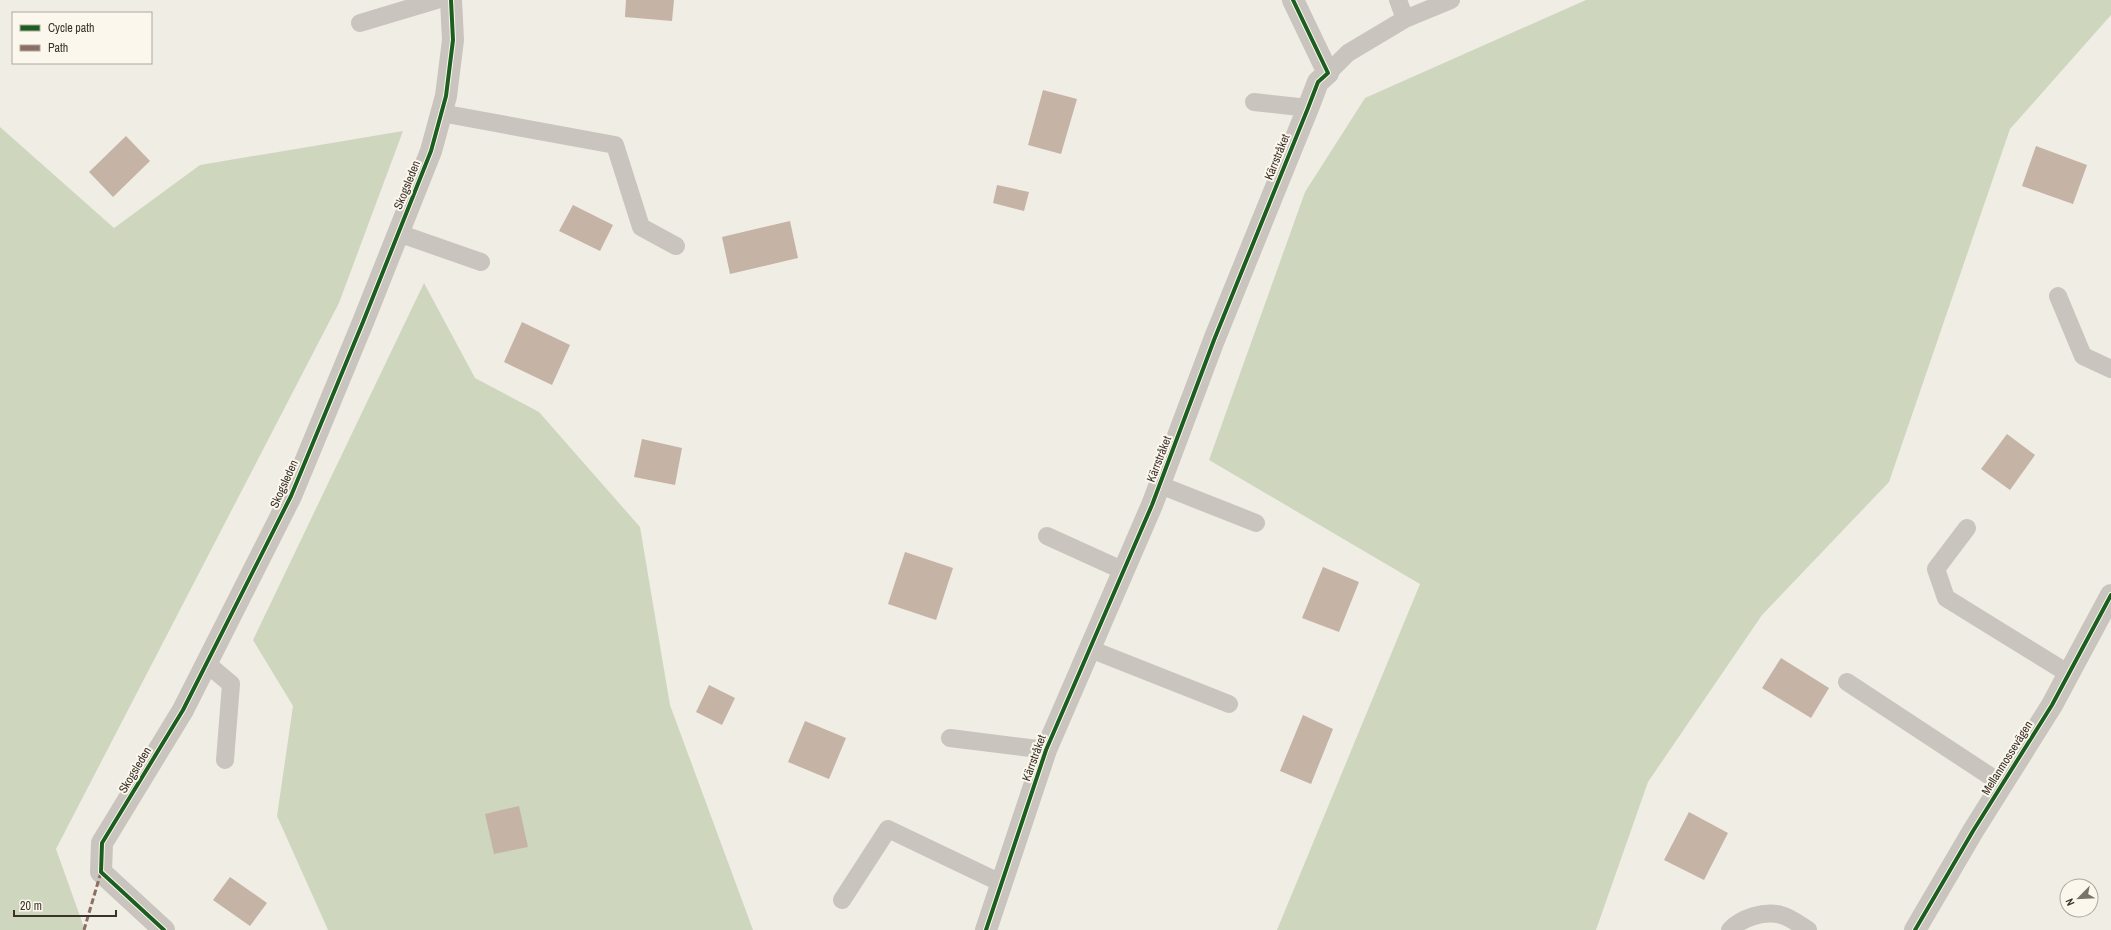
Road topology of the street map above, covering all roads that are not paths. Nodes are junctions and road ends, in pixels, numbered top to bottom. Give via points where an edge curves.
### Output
1 (437, 0) edge
2 (451, 0) edge
3 (1294, 0) edge
4 (1398, 0) edge
5 (1451, 0) edge
6 (1405, 19) junction
7 (360, 23) dead end
8 (1328, 73) junction
9 (1254, 102) dead end
10 (1308, 108) junction
11 (441, 113) junction
12 (398, 233) junction
13 (676, 246) dead end
14 (481, 262) dead end
15 (2058, 296) dead end
16 (2111, 369) edge
17 (1160, 485) junction
18 (1256, 523) dead end
19 (1967, 528) dead end
20 (1047, 536) dead end
21 (1124, 572) junction
22 (2111, 595) edge
23 (1090, 649) junction
24 (206, 663) junction
25 (2069, 674) junction
26 (1847, 682) dead end
27 (1229, 704) dead end
28 (950, 738) dead end
29 (1046, 750) junction
30 (225, 760) dead end
31 (2002, 784) junction
32 (1001, 882) junction
33 (842, 900) dead end
34 (164, 930) edge
35 (986, 930) edge
36 (1730, 930) edge
37 (1808, 930) edge
38 (1915, 930) edge

1 - 7 lane
2 - 11 street, Skogsleden via 453,40 446,96
3 - 8 street
4 - 6 lane
5 - 6 lane
6 - 8 lane via 1348,53
8 - 10 street, Kärrstråket via 1318,82
9 - 10 lane
10 - 17 street, Kärrstråket via 1214,340
11 - 12 street, Skogsleden via 431,151
11 - 13 lane via 615,145 641,227
12 - 14 lane
12 - 24 street, Skogsleden via 290,496
15 - 16 lane via 2083,356
17 - 18 lane
17 - 21 street, Kärrstråket
19 - 25 lane via 1936,569 1946,598
20 - 21 lane
21 - 23 street, Kärrstråket
22 - 25 street, Mellanmossevägen
23 - 27 lane
23 - 29 street, Kärrstråket
24 - 30 lane via 231,684
24 - 34 street, Skogsleden via 183,710 102,843 101,872
25 - 31 street, Mellanmossevägen
26 - 31 lane
28 - 29 lane
29 - 32 street, Kärrstråket
31 - 38 street, Mellanmossevägen
32 - 33 lane via 888,830
32 - 35 street, Kärrstråket
36 - 37 lane via 1736,923 1755,915 1781,914

